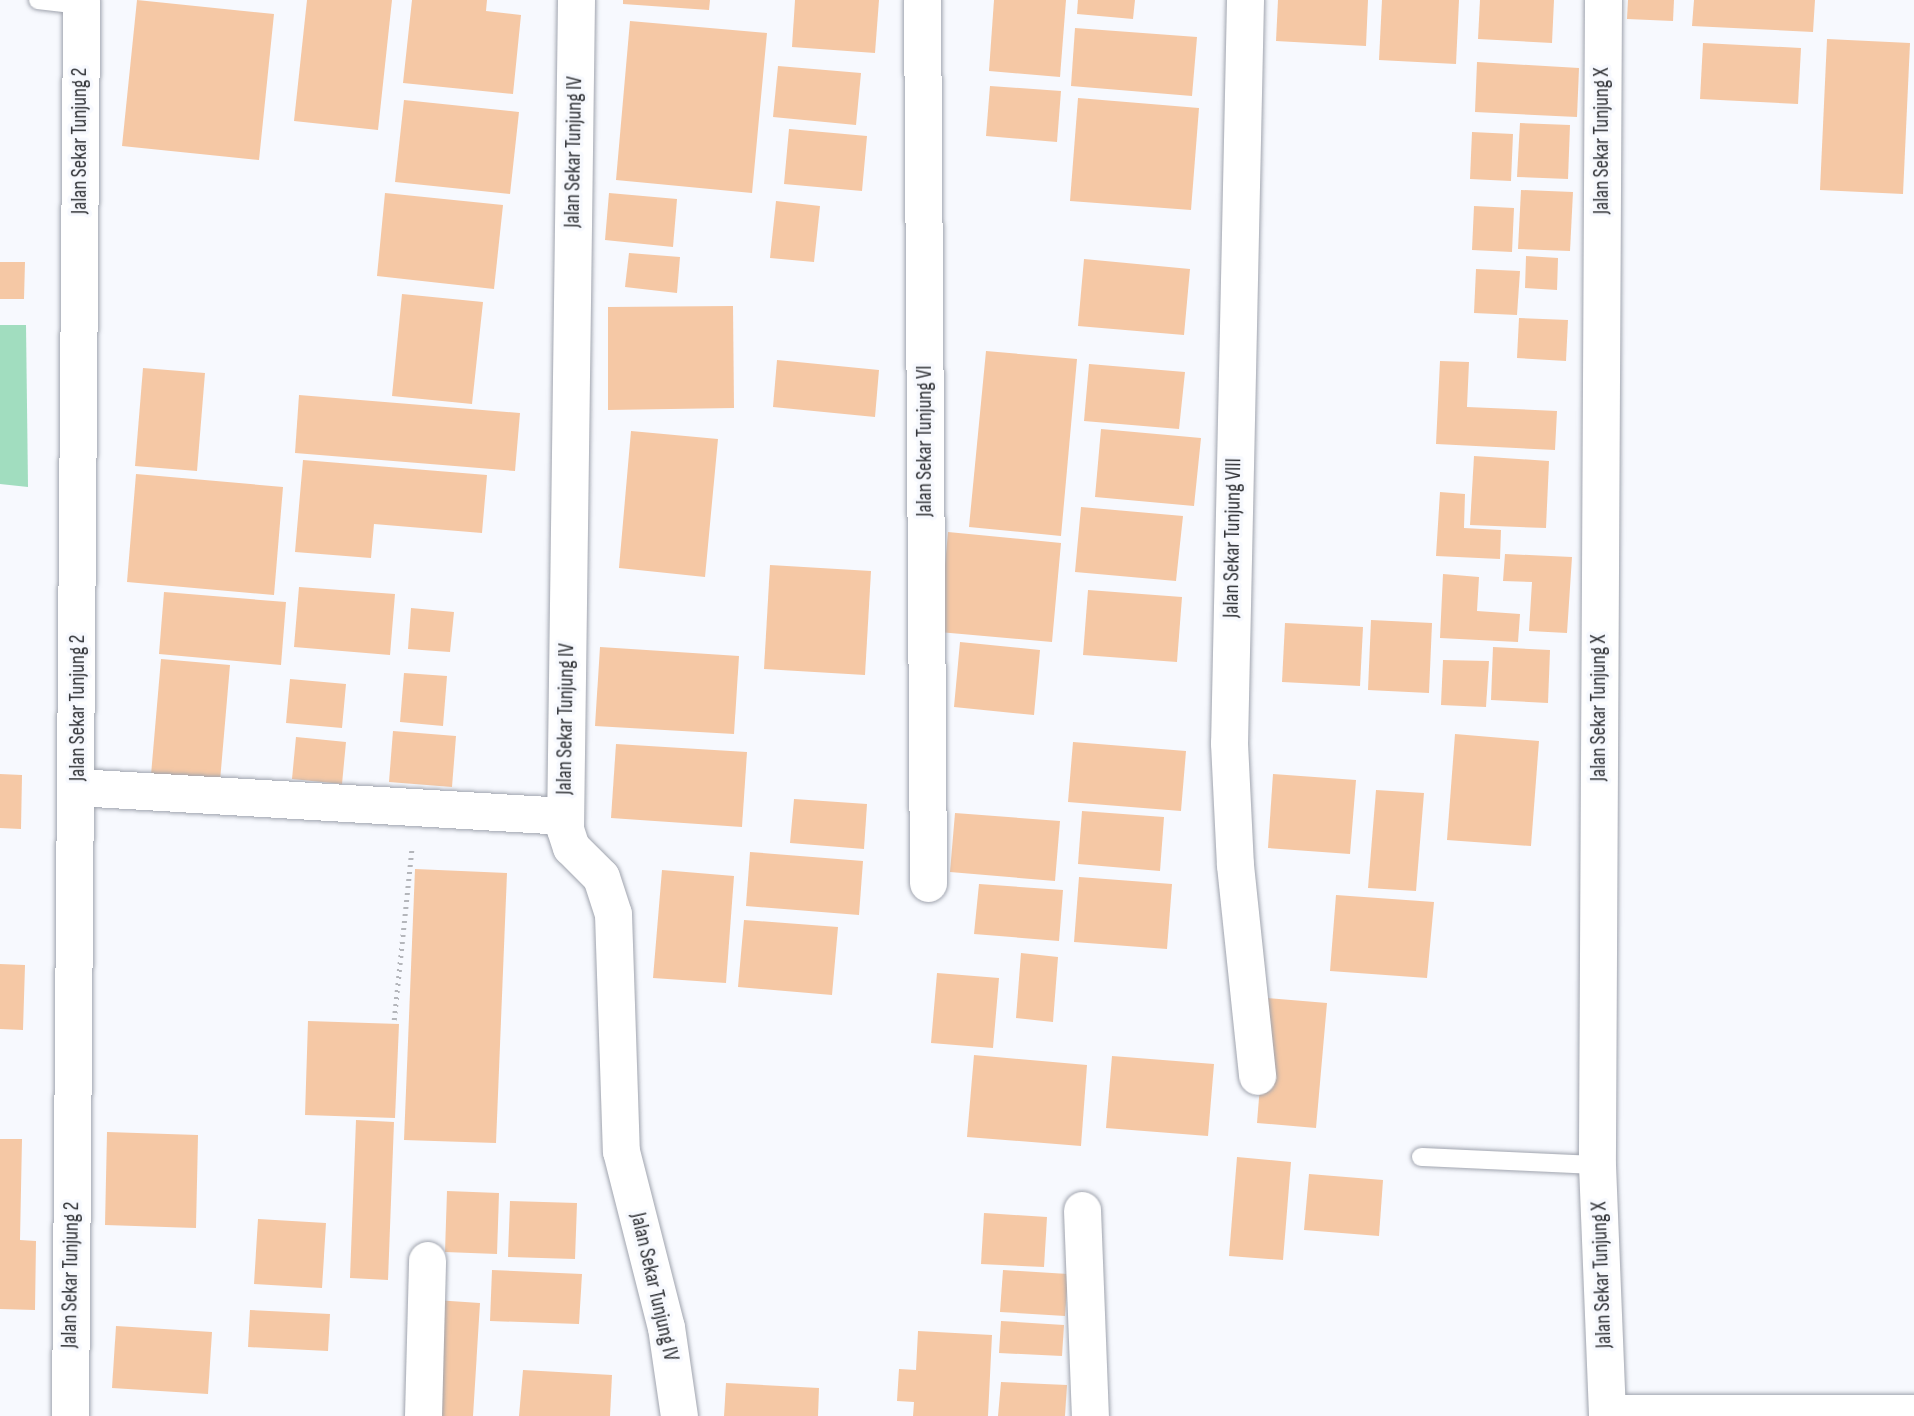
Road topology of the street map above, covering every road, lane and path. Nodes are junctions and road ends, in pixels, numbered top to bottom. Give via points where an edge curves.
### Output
1 (38, 0) edge
2 (576, 0) edge
3 (922, 0) edge
4 (1245, 0) edge
5 (1603, 0) edge
6 (81, 2) edge
7 (77, 787) junction
8 (416, 808) junction
9 (565, 816) junction
10 (928, 883) dead end
11 (394, 1020) dead end
12 (1257, 1076) dead end
13 (1421, 1157) dead end
14 (1597, 1165) junction
15 (1082, 1210) dead end
16 (427, 1260) dead end
17 (1914, 1413) edge
18 (1607, 1414) edge
19 (70, 1416) edge
20 (424, 1416) edge
21 (679, 1416) edge
22 (1090, 1416) edge

1 - 6 lane
2 - 9 street, Jalan Sekar Tunjung IV
3 - 10 street, Jalan Sekar Tunjung VI
4 - 12 street, Jalan Sekar Tunjung VIII via 1229,743 1235,866
5 - 14 street, Jalan Sekar Tunjung X
6 - 7 street, Jalan Sekar Tunjung 2
7 - 8 street
7 - 19 street, Jalan Sekar Tunjung 2
8 - 9 street
8 - 11 path
9 - 21 street, Jalan Sekar Tunjung IV via 571,847 601,877 613,914 621,1151 666,1327
13 - 14 lane
14 - 18 street, Jalan Sekar Tunjung X
15 - 22 street
16 - 20 street
17 - 18 street

